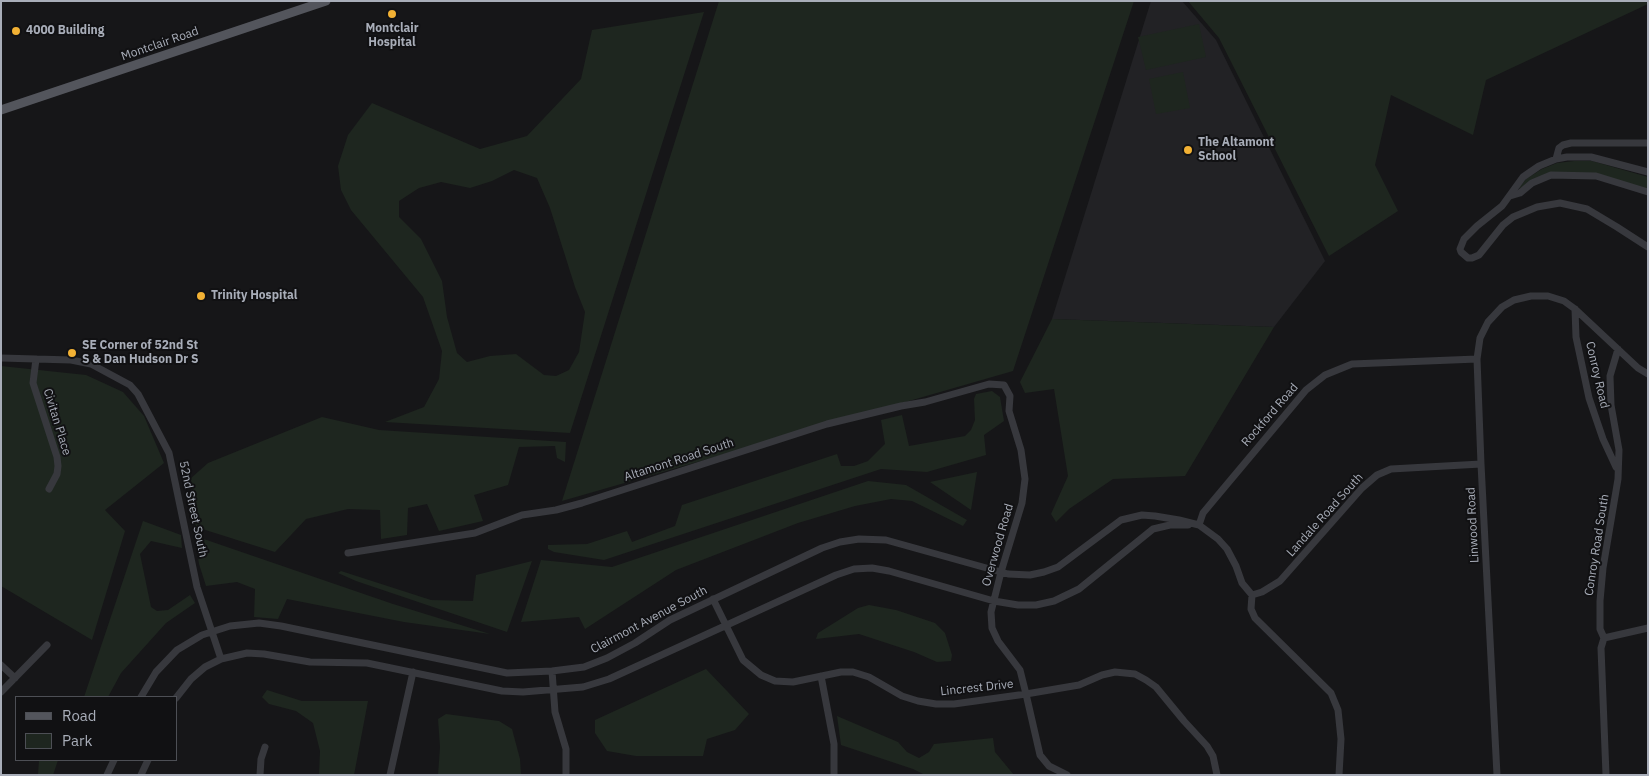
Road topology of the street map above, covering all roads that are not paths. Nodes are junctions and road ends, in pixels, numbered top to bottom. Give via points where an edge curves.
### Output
1 (326, 1) edge
2 (1, 110) edge
3 (1648, 143) edge
4 (1556, 159) junction
5 (1648, 172) edge
6 (1648, 192) edge
7 (1510, 196) junction
8 (1648, 248) edge
9 (1575, 309) junction
10 (1618, 349) junction
11 (1, 358) edge
12 (36, 359) junction
13 (1477, 359) junction
14 (1648, 374) edge
15 (1010, 396) joint
16 (1481, 464) junction
17 (1618, 472) junction
18 (49, 489) dead end
19 (1199, 525) junction
20 (348, 553) dead end
21 (1001, 572) junction
22 (1252, 595) junction
23 (713, 599) junction
24 (994, 601) junction
25 (725, 626) junction
26 (1648, 628) edge
27 (212, 631) junction
28 (1604, 638) junction
29 (46, 645) dead end
30 (221, 658) junction
31 (1, 665) edge
32 (552, 671) junction
33 (414, 672) junction
34 (821, 676) junction
35 (15, 678) junction
36 (553, 690) junction
37 (1, 692) edge
38 (1026, 694) junction
39 (142, 696) edge
40 (178, 696) edge
41 (265, 747) dead end
42 (114, 761) edge
43 (148, 761) edge
44 (107, 775) edge
45 (141, 775) edge
46 (260, 775) edge
47 (390, 775) edge
48 (566, 775) edge
49 (834, 775) edge
50 (1067, 775) edge
51 (1217, 775) edge
52 (1340, 775) edge
53 (1497, 775) edge
54 (1606, 775) edge

1 - 2 main road, Montclair Road
3 - 4 street via 1563,144
4 - 5 street via 1591,157
4 - 7 street via 1529,171
6 - 7 street via 1596,176 1551,175
7 - 8 street via 1464,239 1461,252 1468,258 1479,255 1513,217 1537,207 1560,203 1587,209
9 - 10 street
9 - 13 street, Linwood Road via 1548,296 1514,300 1488,322 1480,338
9 - 17 street, Conroy Road via 1576,338 1589,398
10 - 14 street
10 - 17 street, Conroy Road South via 1610,376 1611,405 1620,450
11 - 12 street, 52nd Street South
12 - 18 street, Civitan Place via 33,383 58,466
12 - 27 street, 52nd Street South via 92,364 138,394 170,453 197,587
13 - 16 street, Linwood Road
13 - 19 street, Rockford Road via 1352,364 1325,375 1306,390 1203,513
15 - 20 street, Altamont Road South via 1004,386 989,384 827,424 574,505 522,515 475,534
15 - 21 street, Overwood Road via 1009,411 1021,450 1025,479 1022,502
16 - 22 street, Landale Road South via 1391,469 1377,475 1280,581
16 - 53 street, Linwood Road
17 - 28 street, Conroy Road South via 1600,602 1600,629
19 - 21 street, Clairmont Avenue South via 1155,516 1120,520 1051,570 1030,575
19 - 22 street, Clairmont Avenue South via 1227,549 1242,583
19 - 24 street via 1170,525 1153,530 1063,598 1027,606
21 - 23 street, Clairmont Avenue South via 894,542 859,539 822,548
21 - 24 street, Overwood Road
22 - 52 street, Clairmont Avenue South via 1251,609 1256,618 1330,693 1338,710
23 - 25 street, Lincrest Drive
23 - 32 street, Clairmont Avenue South via 670,620 607,658 584,667
24 - 25 street via 889,571 854,569
24 - 38 street, Overwood Road via 992,628 1022,675
25 - 34 street, Lincrest Drive via 743,660 761,675 787,682
25 - 36 street via 600,682
26 - 28 street
27 - 30 street, 52nd Street South
27 - 32 street, Clairmont Avenue South via 239,624 270,624 498,671
27 - 39 street, Clairmont Avenue South via 185,644 169,657
28 - 54 street, Conroy Road South via 1601,648
29 - 35 street
30 - 33 street via 264,654 310,662 367,663
30 - 40 street via 197,673
31 - 35 street
32 - 36 street
33 - 36 street via 497,691
33 - 47 street
34 - 38 street, Lincrest Drive via 858,673 902,696 936,704
34 - 49 street via 834,744
35 - 37 street
36 - 48 street via 556,719 566,749
38 - 50 street, Overwood Road via 1040,754 1053,769
38 - 51 street, Lincrest Drive via 1079,685 1109,673 1141,676 1156,687 1207,746
41 - 46 street
42 - 44 street
43 - 45 street

